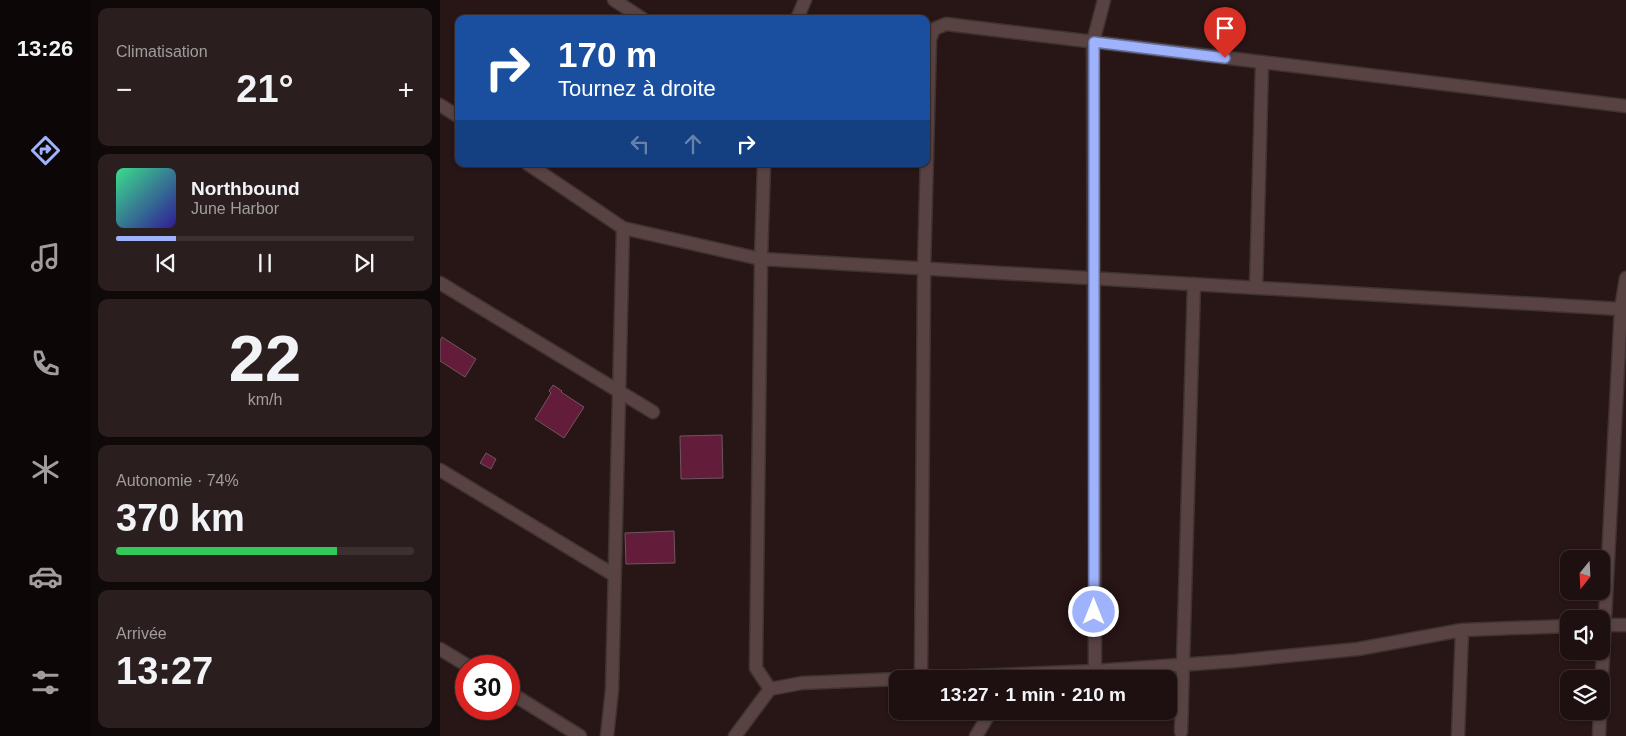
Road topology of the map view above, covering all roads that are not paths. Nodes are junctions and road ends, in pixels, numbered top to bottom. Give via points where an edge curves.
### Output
1 (614, 0) edge
2 (805, 0) edge
3 (1104, 0) edge
4 (637, 15) edge
5 (799, 15) edge
6 (930, 39) edge
7 (1094, 42) junction
8 (1262, 62) junction
9 (440, 105) edge
10 (1626, 106) edge
11 (455, 114) edge
12 (532, 167) edge
13 (764, 167) edge
14 (927, 167) edge
15 (624, 228) junction
16 (761, 260) junction
17 (924, 269) junction
18 (1093, 278) junction
19 (1626, 278) edge
20 (440, 283) edge
21 (1194, 284) junction
22 (1256, 288) junction
23 (1621, 309) junction
24 (620, 391) junction
25 (653, 412) dead end
26 (440, 470) edge
27 (614, 575) junction
28 (1604, 610) edge
29 (1610, 625) edge
30 (1626, 625) edge
31 (1560, 626) edge
32 (1462, 630) junction
33 (440, 649) edge
34 (455, 658) edge
35 (1184, 665) junction
36 (921, 670) edge
37 (1094, 670) edge
38 (1109, 670) edge
39 (889, 679) edge
40 (770, 689) junction
41 (520, 699) edge
42 (986, 720) edge
43 (1600, 720) edge
44 (1181, 732) dead end
45 (580, 736) edge
46 (607, 736) edge
47 (735, 736) edge
48 (976, 736) edge
49 (1458, 736) edge
50 (1599, 736) edge

1 - 4 street
2 - 5 street
3 - 7 street
6 - 7 street via 934,29 946,24
7 - 8 street
7 - 18 street
8 - 10 street
8 - 22 street
9 - 11 street
12 - 15 street
13 - 16 street
14 - 17 street
15 - 16 street
15 - 24 street
16 - 17 street
16 - 40 street via 756,668
17 - 18 street
17 - 36 street
18 - 21 street
18 - 37 street
19 - 23 street
20 - 24 street
21 - 22 street
21 - 35 street
22 - 23 street
23 - 28 street
24 - 25 street
24 - 27 street
26 - 27 street
27 - 46 street via 612,690
29 - 30 street
31 - 32 street
32 - 35 street via 1358,649
32 - 49 street
33 - 34 street
35 - 38 street
35 - 44 street
39 - 40 street via 802,683
40 - 47 street
41 - 45 street
42 - 48 street
43 - 50 street

